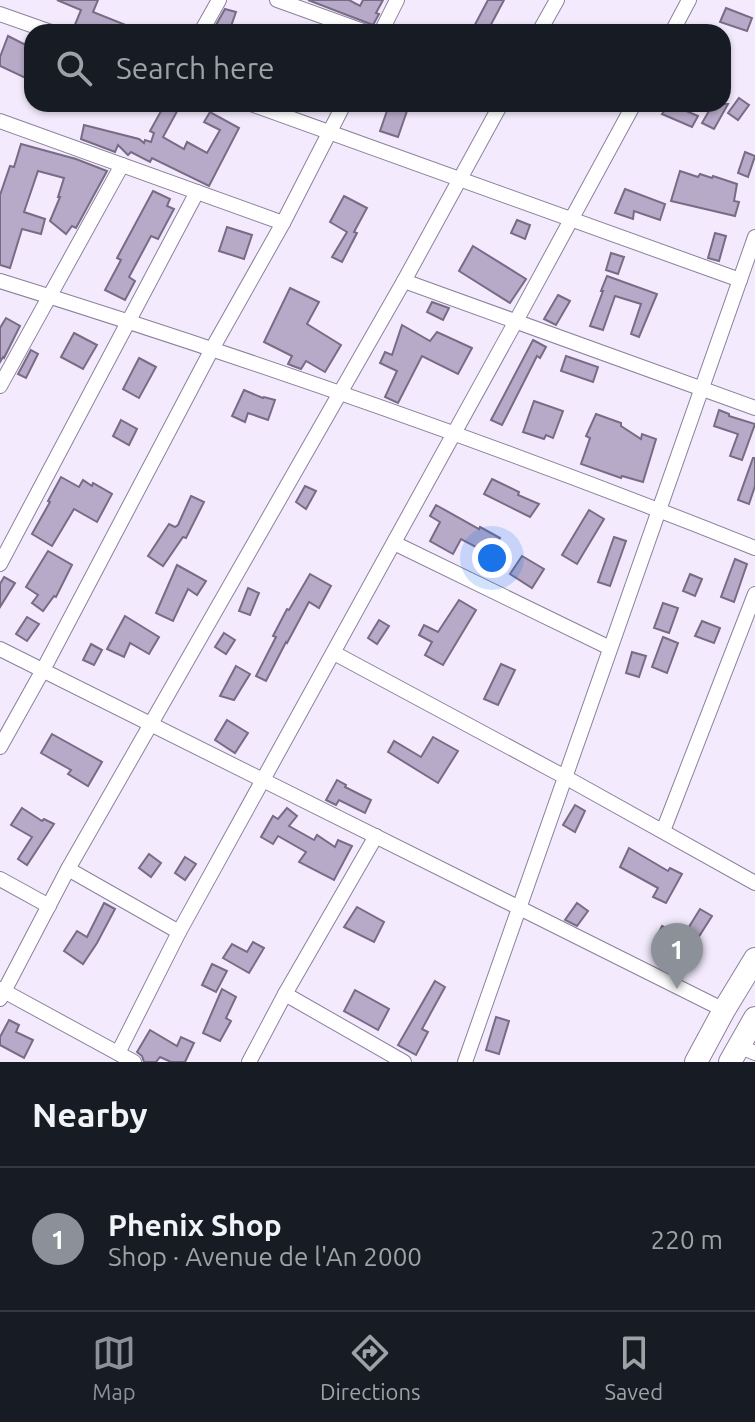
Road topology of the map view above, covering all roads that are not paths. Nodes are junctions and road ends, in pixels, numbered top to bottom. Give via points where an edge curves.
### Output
1 (219, 0) edge
2 (277, 0) edge
3 (397, 0) edge
4 (557, 0) edge
5 (689, 0) edge
6 (0, 14) edge
7 (28, 24) edge
8 (206, 24) edge
9 (344, 24) edge
10 (385, 24) edge
11 (544, 24) edge
12 (676, 24) edge
13 (274, 112) edge
14 (340, 112) edge
15 (497, 112) edge
16 (630, 112) edge
17 (0, 121) edge
18 (330, 132) junction
19 (122, 165) junction
20 (460, 179) junction
21 (197, 192) junction
22 (572, 218) junction
23 (283, 223) junction
24 (755, 237) edge
25 (740, 280) junction
26 (0, 281) edge
27 (404, 281) junction
28 (50, 297) junction
29 (516, 321) junction
30 (129, 322) junction
31 (212, 349) junction
32 (2, 377) edge
33 (700, 388) junction
34 (339, 393) junction
35 (755, 408) edge
36 (454, 435) junction
37 (659, 510) junction
38 (394, 543) junction
39 (755, 548) edge
40 (0, 563) edge
41 (755, 594) edge
42 (610, 648) junction
43 (0, 649) edge
44 (334, 653) junction
45 (43, 670) junction
46 (152, 725) junction
47 (0, 747) edge
48 (565, 777) junction
49 (264, 780) junction
50 (663, 831) junction
51 (376, 836) junction
52 (68, 869) junction
53 (0, 879) edge
54 (755, 883) edge
55 (49, 906) junction
56 (520, 908) junction
57 (179, 932) junction
58 (755, 959) edge
59 (2, 993) edge
60 (285, 994) junction
61 (724, 1010) junction
62 (755, 1018) edge
63 (118, 1053) junction
64 (741, 1054) edge
65 (134, 1062) edge
66 (249, 1062) edge
67 (404, 1062) edge
68 (465, 1062) edge
69 (696, 1062) edge

1 - 8 street
2 - 9 street
3 - 10 street
4 - 11 street
5 - 12 street
6 - 7 street
13 - 18 street
14 - 18 street
15 - 20 street
16 - 22 street
17 - 19 street
18 - 20 street
18 - 23 street
19 - 21 street
19 - 28 street
20 - 22 street
20 - 27 street
21 - 23 street
21 - 30 street
22 - 25 street
22 - 29 street
23 - 31 street
24 - 25 street
25 - 33 street
26 - 28 street
27 - 29 street
27 - 34 street
28 - 30 street
28 - 32 street
29 - 33 street
29 - 36 street
30 - 31 street
30 - 40 street
31 - 34 street
31 - 45 street
33 - 35 street
33 - 37 street
34 - 36 street
34 - 46 street
36 - 37 street
36 - 38 street
37 - 39 street
37 - 42 street
38 - 42 street
38 - 44 street
41 - 50 street
42 - 48 street
43 - 45 street
44 - 48 street
44 - 49 street
45 - 46 street
45 - 47 street
46 - 49 street
46 - 52 street
48 - 50 street
48 - 56 street
49 - 51 street
49 - 57 street
50 - 54 street
51 - 56 street
51 - 60 street
52 - 55 street
52 - 57 street
53 - 55 street
55 - 59 street
56 - 61 street
56 - 68 street
57 - 63 street
58 - 61 main road
59 - 63 street
60 - 66 street
60 - 67 street
61 - 69 main road
62 - 64 main road
63 - 65 street

